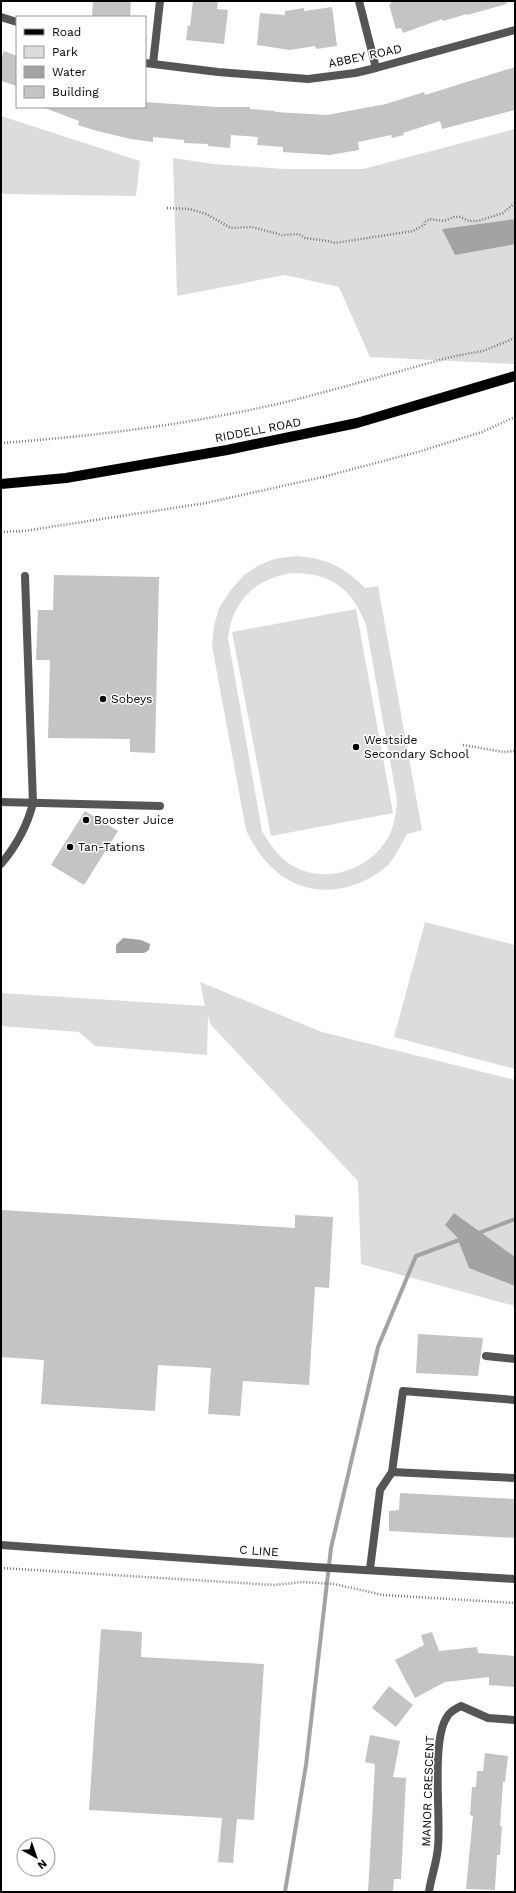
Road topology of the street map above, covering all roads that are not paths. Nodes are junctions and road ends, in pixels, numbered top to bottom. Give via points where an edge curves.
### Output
1 (160, 1) edge
2 (358, 1) edge
3 (1, 17) edge
4 (16, 22) edge
5 (515, 30) edge
6 (149, 64) edge
7 (376, 68) junction
8 (515, 376) edge
9 (1, 484) edge
10 (25, 576) dead end
11 (1, 802) edge
12 (33, 803) junction
13 (160, 806) dead end
14 (1, 864) edge
15 (486, 1356) dead end
16 (515, 1359) edge
17 (515, 1400) edge
18 (392, 1472) junction
19 (515, 1478) edge
20 (1, 1545) edge
21 (370, 1569) junction
22 (515, 1579) edge
23 (515, 1720) edge
24 (429, 1892) edge

1 - 6 street
2 - 7 street
3 - 4 street
5 - 7 street, ABBEY ROAD
6 - 7 street, ABBEY ROAD via 308,78
8 - 9 main road, RIDDELL ROAD via 357,423 227,450 74,477
10 - 12 street
11 - 12 street
12 - 13 street
12 - 14 street via 19,842
15 - 16 street
17 - 18 street via 403,1391
18 - 19 street
18 - 21 street via 380,1490
20 - 21 street, C LINE
21 - 22 street, C LINE
23 - 24 street, MANOR CRESCENT via 488,1718 461,1706 450,1713 444,1721 440,1736 438,1848

